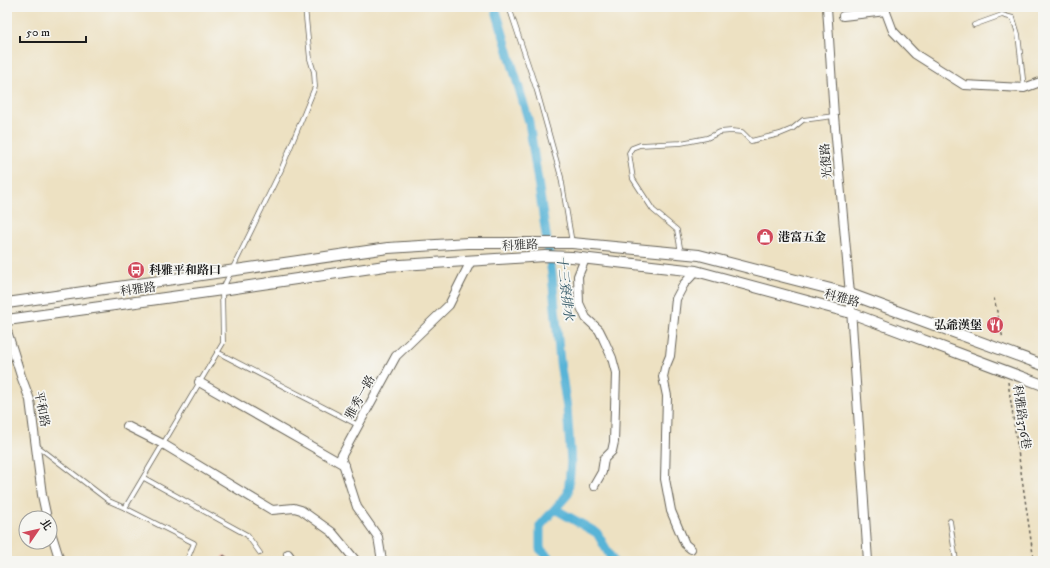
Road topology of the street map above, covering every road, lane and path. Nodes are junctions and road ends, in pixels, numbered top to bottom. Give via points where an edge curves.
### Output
1 (305, 7) edge
2 (509, 7) edge
3 (827, 7) edge
4 (885, 9) edge
5 (843, 16) dead end
6 (974, 25) dead end
7 (1043, 81) edge
8 (1024, 88) junction
9 (834, 116) junction
10 (572, 243) junction
11 (681, 254) junction
12 (585, 259) junction
13 (471, 261) junction
14 (696, 271) junction
15 (231, 272) junction
16 (222, 290) junction
17 (850, 294) junction
18 (994, 298) dead end
19 (7, 304) edge
20 (851, 314) junction
21 (7, 320) edge
22 (7, 331) edge
23 (1006, 351) junction
24 (217, 352) junction
25 (1043, 365) edge
26 (1006, 370) junction
27 (200, 382) junction
28 (1043, 385) edge
29 (358, 425) junction
30 (127, 426) dead end
31 (36, 444) junction
32 (163, 444) junction
33 (344, 466) junction
34 (144, 478) junction
35 (594, 486) dead end
36 (126, 508) junction
37 (45, 510) edge
38 (950, 521) dead end
39 (690, 549) dead end
40 (57, 550) edge
41 (260, 553) dead end
42 (382, 559) edge
43 (60, 561) edge
44 (188, 561) edge
45 (356, 561) edge
46 (373, 561) edge
47 (868, 561) edge
48 (956, 561) edge
49 (1034, 561) edge

1 - 15 lane via 315,87 280,170
2 - 10 lane via 537,90 562,177
3 - 9 street, 光復路
4 - 5 street
4 - 8 street via 893,31 915,54 964,85
6 - 8 lane via 1002,15 1013,18 1018,34
7 - 8 street
9 - 11 lane via 803,120 780,134 751,141 742,132 731,131 694,141 640,145 632,148 629,153 633,179 653,210 677,230
9 - 17 street, 光復路
10 - 11 street, 科雅路
10 - 15 street, 科雅路 via 468,243 388,248
11 - 17 street, 科雅路 via 699,255
12 - 13 street, 科雅路 via 545,256
12 - 14 street, 科雅路
12 - 35 street via 578,276 579,303 586,318 599,330 616,373 614,442 612,451 604,459 602,472
13 - 16 street, 科雅路 via 385,266
13 - 29 street, 雅秀一路 via 449,305 396,356
14 - 20 street, 科雅路
14 - 39 street via 684,284 676,299 670,356 663,377 667,396 665,479 671,511 685,544
15 - 16 lane
15 - 19 street, 科雅路
16 - 21 street, 科雅路
16 - 24 lane via 223,343
17 - 20 street, 光復路
17 - 23 street, 科雅路
18 - 23 path
20 - 26 street, 科雅路
20 - 47 street, 光復路
22 - 31 street, 平和路 via 30,400
23 - 25 street, 科雅路
24 - 27 lane
24 - 29 lane
26 - 28 street, 科雅路
26 - 49 path, 科雅路376巷
27 - 32 lane
27 - 33 street
29 - 33 street, 雅秀一路 via 341,456
30 - 32 street
31 - 36 lane via 109,502
31 - 37 street, 平和路
32 - 34 lane
32 - 45 street via 272,510 301,510 332,532
33 - 42 street, 雅秀一路 via 357,506 378,537
34 - 36 lane
34 - 41 lane via 247,535
36 - 44 lane via 194,543
38 - 48 lane
40 - 43 street
42 - 46 street

